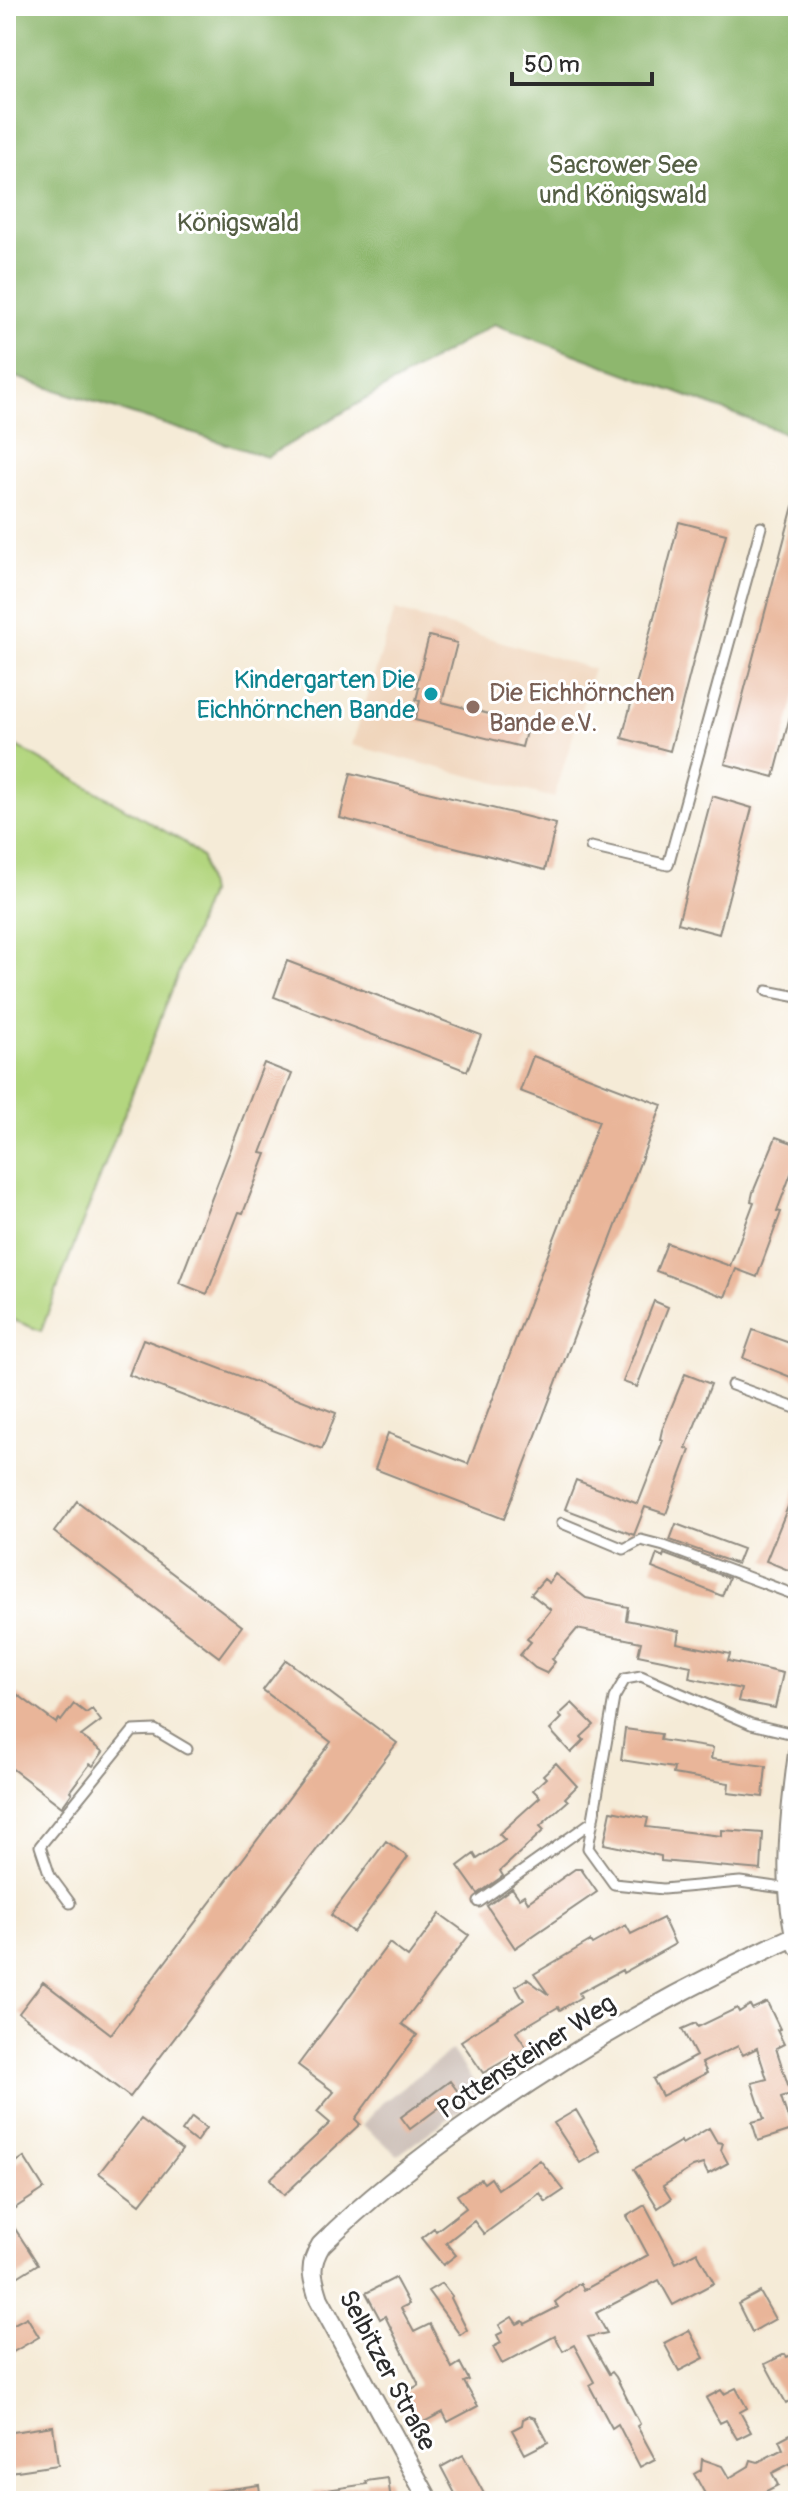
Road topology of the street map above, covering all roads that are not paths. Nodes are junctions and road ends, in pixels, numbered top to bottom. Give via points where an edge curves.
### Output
1 (761, 527) dead end
2 (591, 847) dead end
3 (767, 991) dead end
4 (798, 997) edge
5 (732, 1385) dead end
6 (798, 1409) edge
7 (562, 1523) dead end
8 (798, 1596) edge
9 (798, 1735) edge
10 (187, 1749) dead end
11 (798, 1753) edge
12 (593, 1821) junction
13 (791, 1889) junction
14 (479, 1902) dead end
15 (70, 1903) dead end
16 (797, 1939) edge
17 (311, 2260) joint
18 (429, 2501) edge

1 - 2 lane via 668,865
3 - 4 lane
5 - 6 lane
7 - 8 lane via 624,1549 641,1540 664,1546
9 - 12 lane via 751,1724 641,1676 625,1679 614,1698
10 - 15 lane via 155,1730 133,1731 40,1846 50,1876
11 - 13 street
12 - 13 lane via 588,1848 614,1884 663,1889 740,1882
12 - 14 lane
13 - 16 street
16 - 17 street, Pottensteiner Weg via 658,2003 540,2073 412,2165 342,2223
17 - 18 street, Selbitzer Straße via 319,2299

